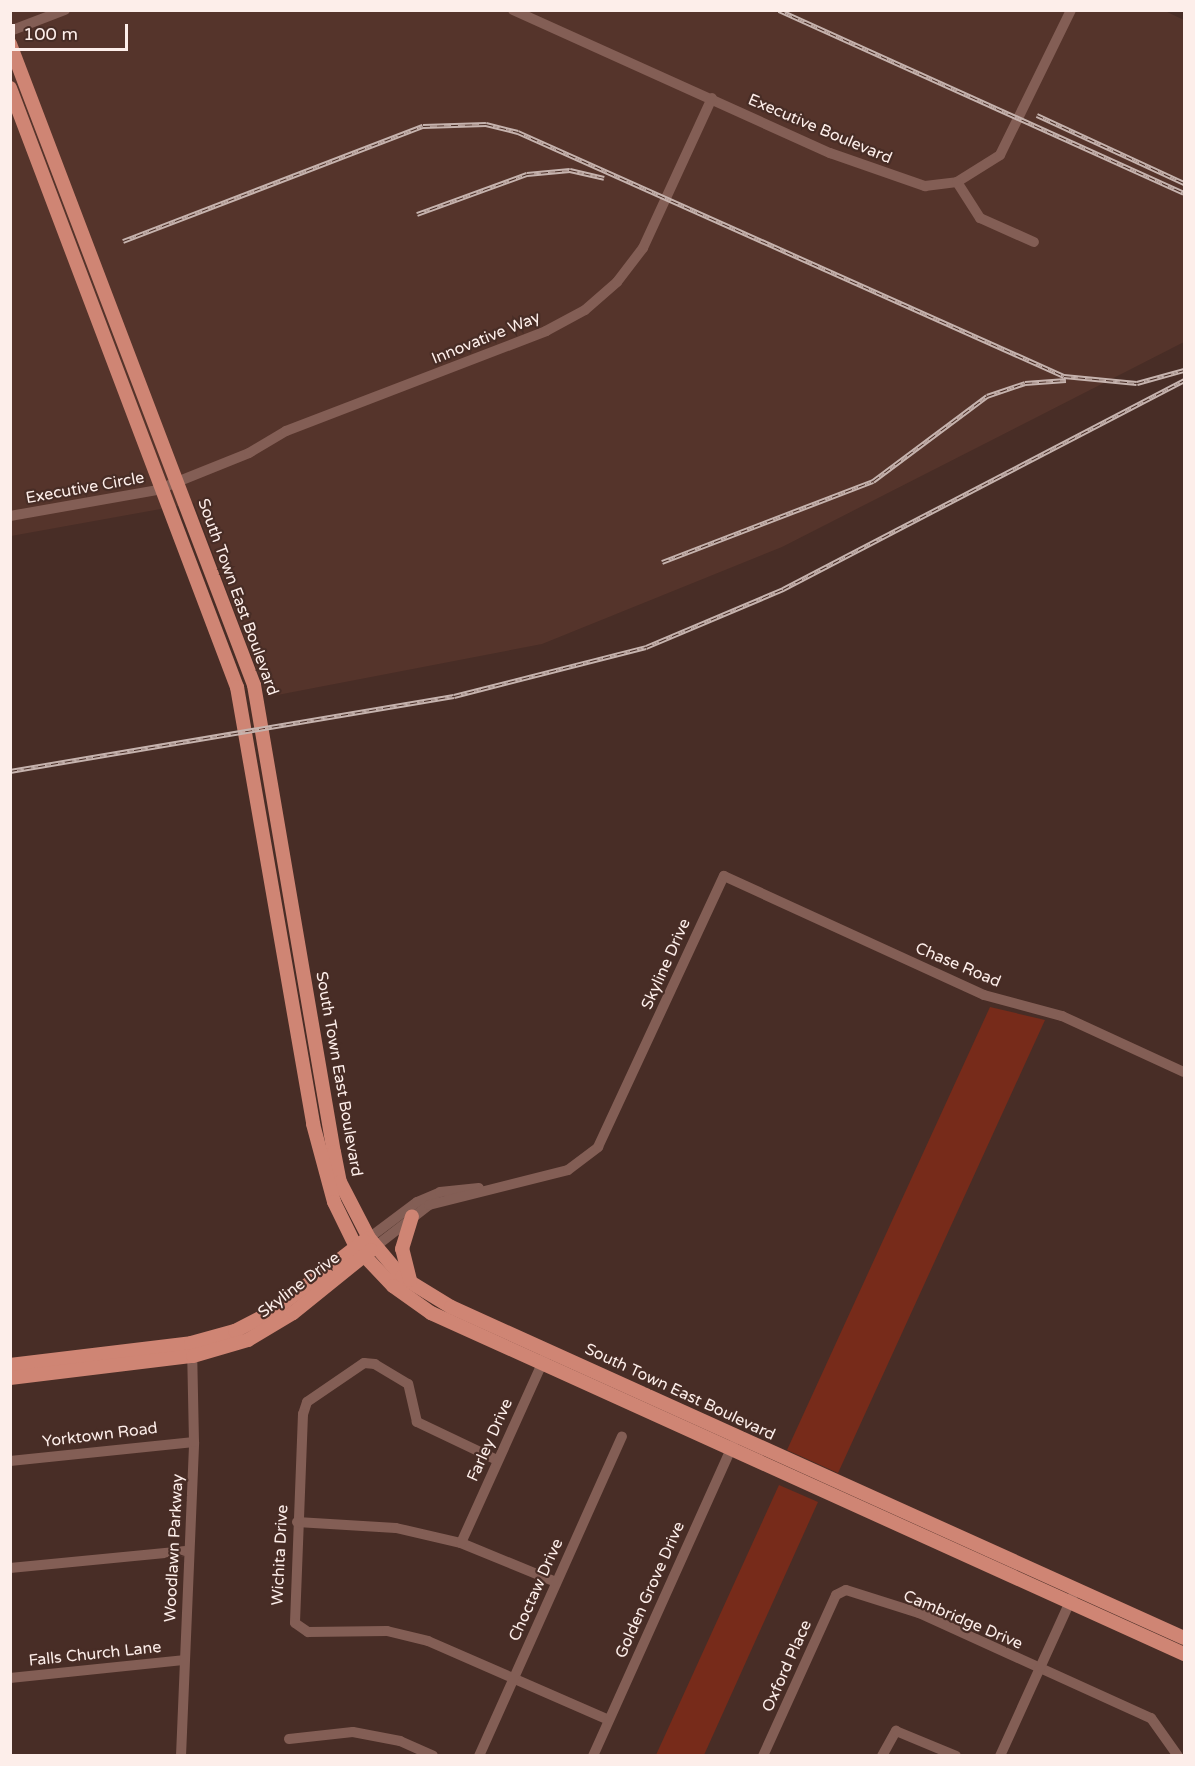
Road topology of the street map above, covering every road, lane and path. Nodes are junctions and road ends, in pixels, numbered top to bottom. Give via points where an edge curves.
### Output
1 (65, 10) edge
2 (513, 10) edge
3 (1071, 10) edge
4 (10, 31) edge
5 (10, 44) edge
6 (10, 88) edge
7 (712, 98) junction
8 (957, 182) junction
9 (1034, 242) dead end
10 (95, 263) junction
11 (81, 268) junction
12 (179, 482) junction
13 (165, 487) junction
14 (10, 516) edge
15 (220, 592) junction
16 (205, 598) junction
17 (724, 876) joint
18 (1185, 1072) edge
19 (482, 1188) junction
20 (412, 1216) junction
21 (373, 1242) junction
22 (360, 1251) junction
23 (414, 1287) junction
24 (192, 1349) junction
25 (545, 1355) junction
26 (10, 1365) edge
27 (10, 1378) edge
28 (622, 1436) dead end
29 (194, 1442) junction
30 (734, 1442) junction
31 (497, 1460) junction
32 (10, 1461) edge
33 (297, 1522) junction
34 (461, 1543) junction
35 (188, 1551) junction
36 (10, 1568) edge
37 (556, 1582) junction
38 (841, 1591) joint
39 (1073, 1595) junction
40 (1185, 1638) edge
41 (1185, 1654) edge
42 (183, 1660) junction
43 (1039, 1668) junction
44 (513, 1677) junction
45 (10, 1678) edge
46 (609, 1719) junction
47 (289, 1739) dead end
48 (181, 1755) edge
49 (433, 1755) edge
50 (479, 1755) edge
51 (593, 1755) edge
52 (763, 1755) edge
53 (882, 1755) edge
54 (956, 1755) edge
55 (1000, 1755) edge
56 (1178, 1755) edge

1 - 4 street
2 - 7 street, Executive Boulevard
3 - 8 street, Executive Boulevard via 1000,155
5 - 10 main road, South Town East Boulevard
6 - 11 main road, South Town East Boulevard
7 - 8 street, Executive Boulevard via 898,178 925,186
7 - 12 street, Innovative Way via 643,248 617,282 585,310 546,331 286,431
8 - 9 street via 980,218
10 - 11 main road
10 - 12 main road, South Town East Boulevard
11 - 13 main road, South Town East Boulevard
12 - 13 street, Innovative Way
12 - 15 main road, South Town East Boulevard
13 - 14 street, Executive Circle
13 - 16 main road, South Town East Boulevard
15 - 16 main road
15 - 21 main road, South Town East Boulevard via 261,714 340,1182
16 - 22 main road, South Town East Boulevard via 243,713 313,1124 334,1202
17 - 18 street, Chase Road via 984,995 1062,1016
17 - 19 street, Skyline Drive via 597,1147 568,1170
19 - 20 street, Skyline Drive
19 - 21 street, Skyline Drive via 440,1192 417,1202
20 - 21 street, Skyline Drive
20 - 23 main road via 402,1249
21 - 22 main road, Skyline Drive
21 - 23 main road, South Town East Boulevard
22 - 24 main road, Skyline Drive via 272,1312
22 - 25 main road, South Town East Boulevard via 393,1286 431,1313
23 - 25 main road, South Town East Boulevard
24 - 26 main road, Skyline Drive
24 - 27 main road, Skyline Drive
24 - 29 street, Woodlawn Parkway
25 - 30 main road, South Town East Boulevard
25 - 31 street, Farley Drive
28 - 37 street, Choctaw Drive
29 - 32 street, Yorktown Road
29 - 35 street, Woodlawn Parkway
30 - 39 main road, South Town East Boulevard
30 - 46 street, Golden Grove Drive
31 - 33 street, Wichita Drive via 417,1422 408,1384 364,1363 308,1401
31 - 34 street, Farley Drive
33 - 34 street via 396,1528
33 - 44 street, Wichita Drive via 295,1623 308,1632 387,1631 428,1641
34 - 37 street
35 - 36 street
35 - 42 street, Woodlawn Parkway
37 - 44 street, Choctaw Drive
38 - 43 street, Cambridge Drive via 919,1613
38 - 52 street, Oxford Place
39 - 40 main road, South Town East Boulevard
39 - 41 main road, South Town East Boulevard
39 - 43 street
42 - 45 street, Falls Church Lane
42 - 48 street, Woodlawn Parkway
43 - 55 street
43 - 56 street, Cambridge Drive via 1150,1718
44 - 46 street, Wichita Drive
44 - 50 street, Choctaw Drive
46 - 51 street, Golden Grove Drive
47 - 49 street via 353,1732 400,1741
53 - 54 street via 891,1735 904,1731

